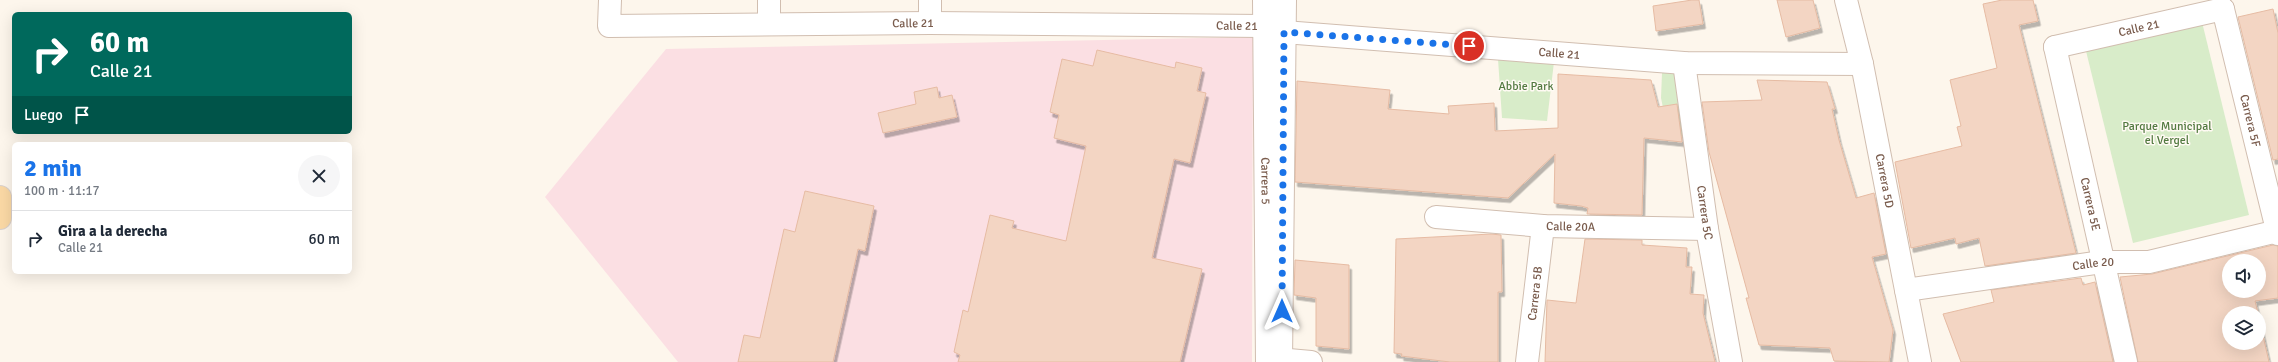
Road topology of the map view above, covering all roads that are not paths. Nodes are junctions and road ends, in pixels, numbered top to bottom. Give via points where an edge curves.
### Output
1 (610, 0) edge
2 (769, 0) edge
3 (930, 0) edge
4 (1264, 0) edge
5 (1285, 0) edge
6 (1846, 0) edge
7 (2223, 9) joint
8 (930, 23) junction
9 (769, 24) junction
10 (1263, 26) junction
11 (1284, 32) junction
12 (2055, 47) joint
13 (1684, 63) junction
14 (1862, 64) junction
15 (0, 197) edge
16 (1436, 217) dead end
17 (0, 218) edge
18 (1543, 226) junction
19 (1707, 229) junction
20 (2278, 232) edge
21 (2102, 262) junction
22 (1906, 290) junction
23 (1274, 360) edge
24 (1311, 362) edge
25 (1527, 362) edge
26 (1731, 362) edge
27 (1920, 362) edge
28 (2126, 362) edge

1 - 9 street, Calle 21 via 609,26
2 - 9 street
3 - 8 street
4 - 10 street, Carrera 5
5 - 11 street, Carrera 5
6 - 14 street, Carrera 5D
7 - 12 street, Calle 21
7 - 20 street, Carrera 5F
8 - 9 street, Calle 21
8 - 10 street, Calle 21
10 - 11 street, Calle 21
10 - 23 street, Carrera 5
11 - 13 street, Calle 21
11 - 23 street, Carrera 5
12 - 21 street, Carrera 5E
13 - 14 street, Calle 21
13 - 19 street, Carrera 5C
14 - 22 street, Carrera 5D
15 - 17 main road
16 - 18 street, Calle 20A
18 - 19 street, Calle 20A
18 - 25 street, Carrera 5B
19 - 26 street, Carrera 5C
20 - 21 street, Calle 20 via 2149,262
21 - 22 street, Calle 20
21 - 28 street, Carrera 5E
22 - 27 street, Carrera 5D
23 - 24 street

